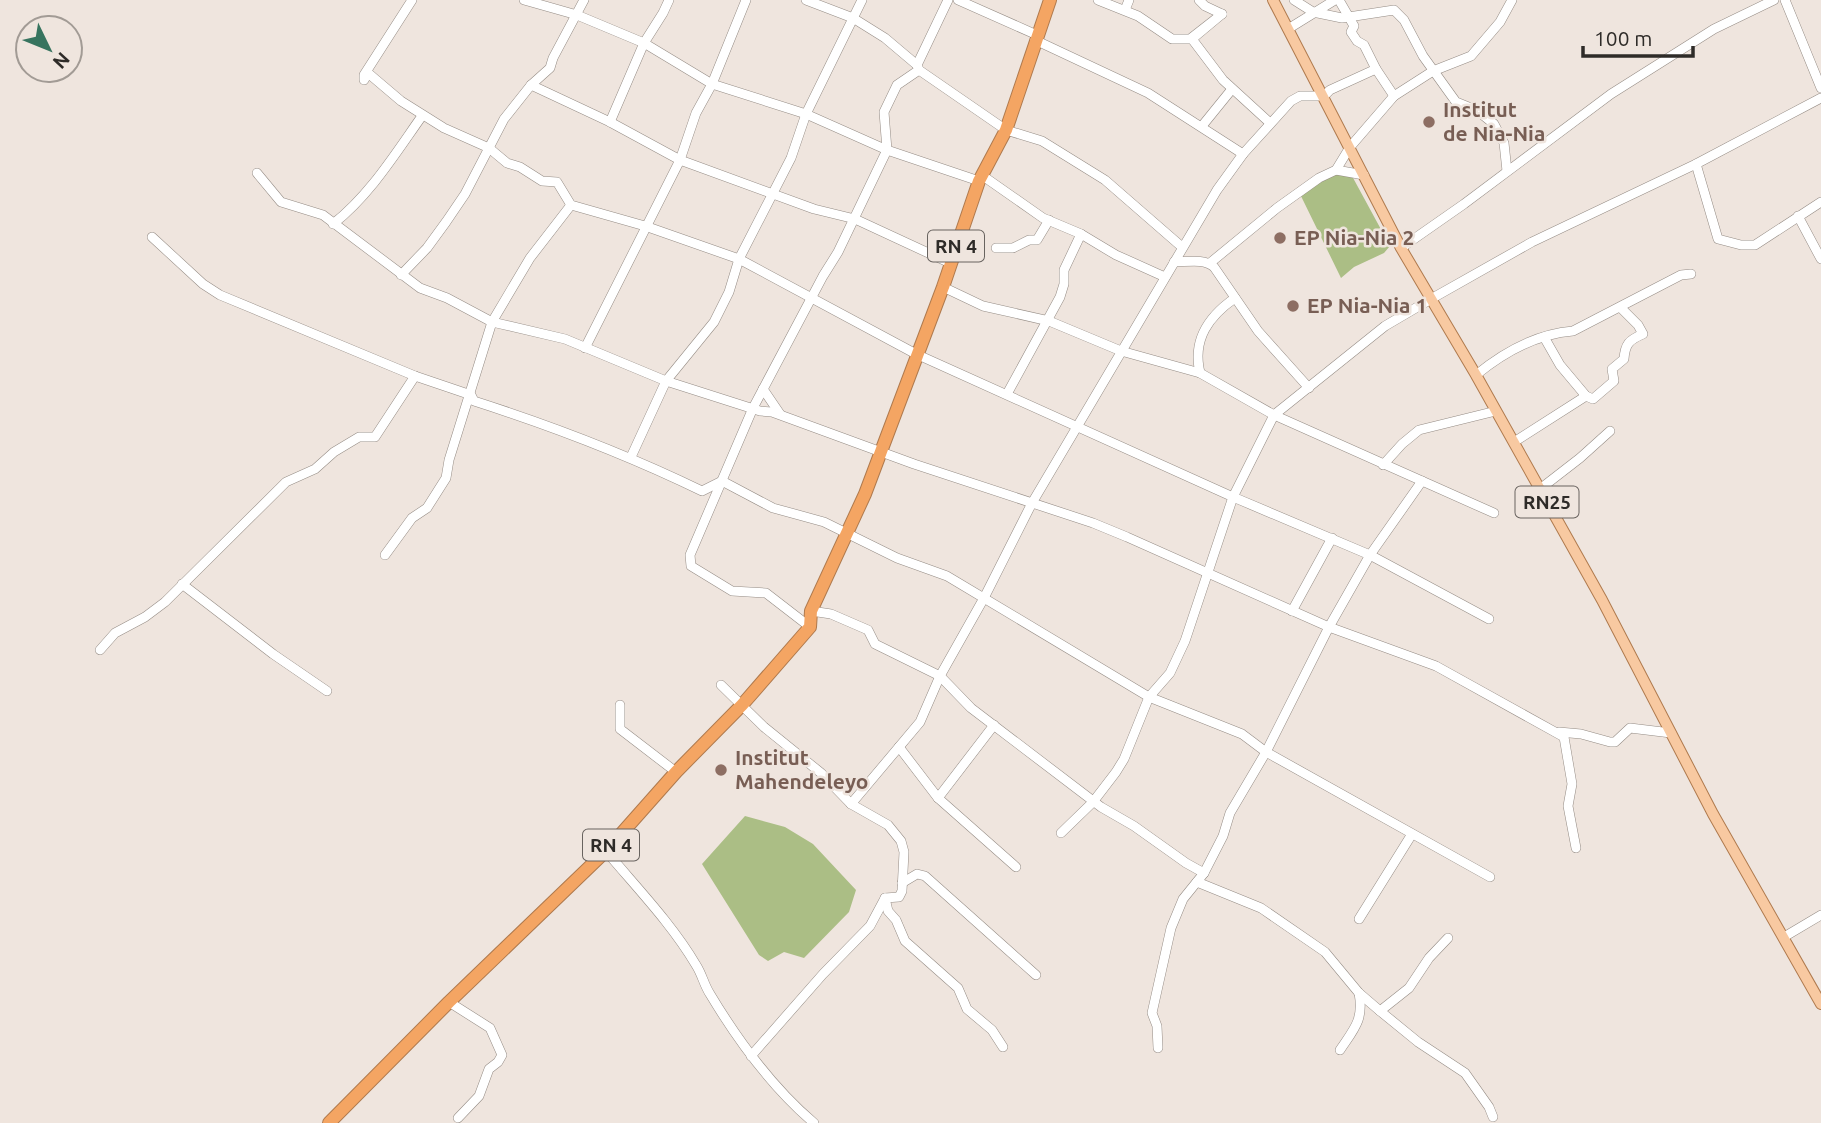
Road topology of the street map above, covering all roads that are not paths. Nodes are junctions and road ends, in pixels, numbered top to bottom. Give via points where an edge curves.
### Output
1 (412, 0) edge
2 (524, 0) edge
3 (584, 0) edge
4 (669, 0) edge
5 (746, 0) edge
6 (806, 0) edge
7 (862, 0) edge
8 (948, 0) edge
9 (958, 0) edge
10 (1050, 0) edge
11 (1098, 0) edge
12 (1129, 0) edge
13 (1199, 0) edge
14 (1273, 0) edge
15 (1294, 0) edge
16 (1337, 0) edge
17 (1512, 0) edge
18 (1774, 0) edge
19 (1785, 0) edge
20 (1125, 10) junction
21 (1313, 12) junction
22 (1222, 14) junction
23 (577, 15) junction
24 (853, 18) junction
25 (1349, 18) junction
26 (1288, 29) junction
27 (1036, 37) junction
28 (644, 43) junction
29 (918, 67) junction
30 (1376, 69) junction
31 (1433, 71) junction
32 (531, 85) junction
33 (712, 85) junction
34 (1821, 88) edge
35 (1232, 89) junction
36 (1324, 96) junction
37 (1394, 96) junction
38 (1821, 99) edge
39 (806, 114) junction
40 (422, 116) junction
41 (610, 122) junction
42 (1269, 122) junction
43 (1202, 125) junction
44 (1006, 130) junction
45 (1350, 148) junction
46 (489, 149) junction
47 (887, 150) junction
48 (1243, 154) junction
49 (680, 160) junction
50 (1696, 164) junction
51 (1336, 170) junction
52 (1507, 172) junction
53 (257, 173) dead end
54 (1364, 175) junction
55 (981, 178) junction
56 (772, 194) junction
57 (1821, 202) edge
58 (571, 205) junction
59 (1798, 216) junction
60 (855, 219) junction
61 (1049, 220) junction
62 (333, 224) junction
63 (645, 226) junction
64 (1082, 234) junction
65 (152, 237) dead end
66 (1182, 247) junction
67 (996, 248) dead end
68 (1401, 248) junction
69 (739, 259) junction
70 (1821, 259) edge
71 (1174, 262) junction
72 (950, 263) junction
73 (1210, 263) junction
74 (1691, 274) dead end
75 (401, 275) junction
76 (1165, 277) junction
77 (943, 287) junction
78 (1235, 298) junction
79 (812, 299) junction
80 (1431, 299) junction
81 (1622, 308) junction
82 (492, 321) junction
83 (1049, 321) junction
84 (1544, 337) junction
85 (585, 348) junction
86 (1121, 351) junction
87 (916, 354) junction
88 (1200, 373) junction
89 (1476, 375) junction
90 (415, 376) junction
91 (666, 381) junction
92 (1309, 388) junction
93 (763, 389) junction
94 (1007, 394) junction
95 (471, 395) junction
96 (1586, 396) junction
97 (753, 408) junction
98 (1496, 411) junction
99 (1274, 415) junction
100 (781, 417) junction
101 (1076, 427) junction
102 (1609, 431) dead end
103 (1514, 442) junction
104 (881, 450) junction
105 (631, 457) junction
106 (1383, 465) junction
107 (722, 481) junction
108 (1422, 481) junction
109 (1540, 489) junction
110 (1233, 497) junction
111 (1032, 503) junction
112 (1494, 513) dead end
113 (847, 534) junction
114 (1332, 538) junction
115 (385, 555) dead end
116 (1370, 555) junction
117 (1209, 573) junction
118 (182, 584) junction
119 (984, 598) junction
120 (811, 611) junction
121 (1293, 611) junction
122 (1489, 618) dead end
123 (810, 627) junction
124 (1329, 627) junction
125 (100, 650) dead end
126 (940, 676) junction
127 (721, 685) dead end
128 (327, 691) dead end
129 (1149, 697) junction
130 (620, 705) dead end
131 (742, 705) junction
132 (994, 725) junction
133 (1559, 732) junction
134 (1671, 733) junction
135 (899, 747) junction
136 (1266, 752) junction
137 (676, 772) junction
138 (938, 797) junction
139 (1093, 802) junction
140 (851, 804) junction
141 (1061, 833) dead end
142 (1412, 834) junction
143 (1576, 848) dead end
144 (606, 850) junction
145 (1016, 867) dead end
146 (1204, 873) junction
147 (1490, 877) dead end
148 (1197, 882) junction
149 (902, 883) junction
150 (886, 898) junction
151 (1821, 915) edge
152 (1359, 919) dead end
153 (1784, 937) junction
154 (1448, 938) dead end
155 (1036, 975) dead end
156 (1359, 993) junction
157 (449, 1002) junction
158 (1821, 1004) edge
159 (1380, 1011) junction
160 (1003, 1047) dead end
161 (1158, 1048) dead end
162 (1339, 1050) dead end
163 (751, 1056) junction
164 (1493, 1117) dead end
165 (458, 1118) dead end
166 (329, 1123) edge
167 (814, 1123) edge

1 - 40 street via 363,78 369,73
2 - 23 street
3 - 23 street
4 - 28 street
5 - 33 street
6 - 24 street
7 - 24 street
8 - 29 street
9 - 27 street
10 - 27 highway, RN 4
11 - 20 street
12 - 20 street
13 - 22 street
14 - 26 main road, RN25
15 - 21 street
16 - 21 street
16 - 25 street
17 - 31 street via 1471,56
18 - 52 street via 1669,56 1584,112
19 - 34 street
20 - 22 street via 1172,39 1190,39
21 - 25 street
21 - 26 street
22 - 35 street via 1192,39
23 - 28 street
23 - 32 street via 550,68
24 - 29 street
24 - 39 street
25 - 30 street via 1354,26 1351,32
25 - 31 street via 1394,10
26 - 36 main road, RN25
27 - 43 street
27 - 44 highway, RN 4
28 - 33 street
28 - 41 street
29 - 44 street
29 - 47 street via 897,85 884,112
30 - 36 street
30 - 37 street
31 - 37 street
31 - 52 street via 1456,102 1494,124 1504,143
32 - 41 street
32 - 46 street via 504,119
33 - 39 street
33 - 49 street via 696,113
35 - 42 street
35 - 43 street
36 - 42 street via 1300,96
36 - 45 main road, RN25
37 - 45 street
38 - 50 street
39 - 47 street
39 - 56 street
40 - 46 street
40 - 62 street via 365,194
41 - 49 street
42 - 48 street
43 - 48 street
44 - 55 highway, RN 4
44 - 66 street via 1042,141 1105,180
45 - 51 street
45 - 54 main road, RN25
46 - 58 street via 542,181 556,182
46 - 75 street via 446,222
47 - 55 street
47 - 60 street
48 - 66 street
49 - 56 street
49 - 63 street
50 - 59 street via 1718,239 1755,245
50 - 80 street via 1532,242
51 - 54 street
51 - 73 street via 1318,178
52 - 68 street
53 - 62 street via 281,202 316,211
54 - 68 main road, RN25
55 - 61 street
55 - 72 highway, RN 4
56 - 60 street
56 - 69 street
57 - 59 street
58 - 63 street
58 - 82 street via 530,258
59 - 70 street
60 - 72 street
60 - 79 street
61 - 64 street
61 - 67 street via 1037,240
62 - 75 street
63 - 69 street
63 - 85 street
64 - 76 street
64 - 83 street via 1064,270 1063,290
65 - 90 street via 220,295
66 - 71 street
68 - 80 main road, RN25
69 - 79 street
69 - 91 street via 713,322
71 - 73 street
71 - 76 street
72 - 77 highway, RN 4
73 - 78 street
74 - 81 street via 1681,275
75 - 82 street
76 - 86 street
77 - 83 street via 983,306
77 - 87 highway, RN 4
78 - 88 street via 1206,326 1197,363
78 - 92 street
79 - 87 street
79 - 93 street
80 - 89 main road, RN25
80 - 92 street via 1385,326
81 - 84 street via 1573,331
81 - 96 street via 1643,334 1630,339 1624,359 1612,369 1614,381 1593,399
82 - 85 street
82 - 95 street
83 - 86 street
83 - 94 street
84 - 89 street via 1511,350
84 - 96 street
85 - 91 street
86 - 88 street
86 - 101 street
87 - 94 street
87 - 104 highway, RN 4
88 - 99 street
89 - 98 main road, RN25
90 - 95 street
90 - 118 street via 375,437 359,437 315,469 286,482
91 - 97 street
91 - 105 street
92 - 99 street
93 - 97 street
93 - 100 street
94 - 101 street
95 - 105 street via 474,401
95 - 115 street via 446,478 427,508 412,518
96 - 103 street
97 - 100 street
97 - 107 street
98 - 103 main road, RN25
98 - 106 street via 1419,430
99 - 106 street
99 - 110 street
100 - 104 street
101 - 110 street
101 - 111 street
102 - 109 street
103 - 109 main road, RN25
104 - 111 street
104 - 113 highway, RN 4
105 - 107 street via 702,491
106 - 108 street
107 - 113 street via 773,508 824,522
107 - 123 street via 690,555 691,566 732,592 766,593
108 - 112 street
108 - 116 street
109 - 134 main road, RN25
110 - 114 street
110 - 117 street
111 - 117 street via 1093,523
111 - 119 street
113 - 119 street via 947,576
113 - 120 highway, RN 4
114 - 116 street
114 - 121 street
116 - 122 street
116 - 124 street
117 - 121 street
117 - 129 street via 1170,673
118 - 125 street via 157,610 115,633
118 - 128 street
119 - 126 street
119 - 129 street
120 - 123 highway, RN 4
120 - 126 street via 868,630 875,644
121 - 124 street
123 - 131 highway, RN 4
124 - 133 street via 1436,666
124 - 136 street
126 - 132 street
126 - 135 street via 920,722
127 - 131 street
129 - 136 street via 1242,734
129 - 139 street via 1124,759
130 - 137 street via 620,729
131 - 137 highway, RN 4
131 - 140 street
132 - 138 street
132 - 139 street
133 - 134 street via 1610,742 1630,728
133 - 143 street via 1571,768 1568,806
134 - 153 main road, RN25
135 - 138 street
135 - 140 street
136 - 142 street
136 - 146 street via 1230,813
137 - 144 highway, RN 4
138 - 145 street
139 - 141 street
139 - 146 street
140 - 149 street via 888,825 901,841
142 - 147 street
142 - 152 street
144 - 157 highway, RN 4
144 - 163 street via 697,965
146 - 148 street
148 - 156 street via 1261,908 1325,952
148 - 161 street via 1174,917 1165,952 1152,1013
149 - 150 street via 899,897
149 - 155 street via 917,874 925,876
150 - 160 street via 905,941 958,988 967,1009 992,1030
150 - 163 street via 870,926
151 - 153 street
153 - 158 main road, RN25
154 - 159 street via 1409,988
156 - 159 street
156 - 162 street via 1360,1020
157 - 165 street via 490,1028 502,1055 489,1069 479,1096
157 - 166 highway, RN 4
159 - 164 street via 1465,1073
163 - 167 street

